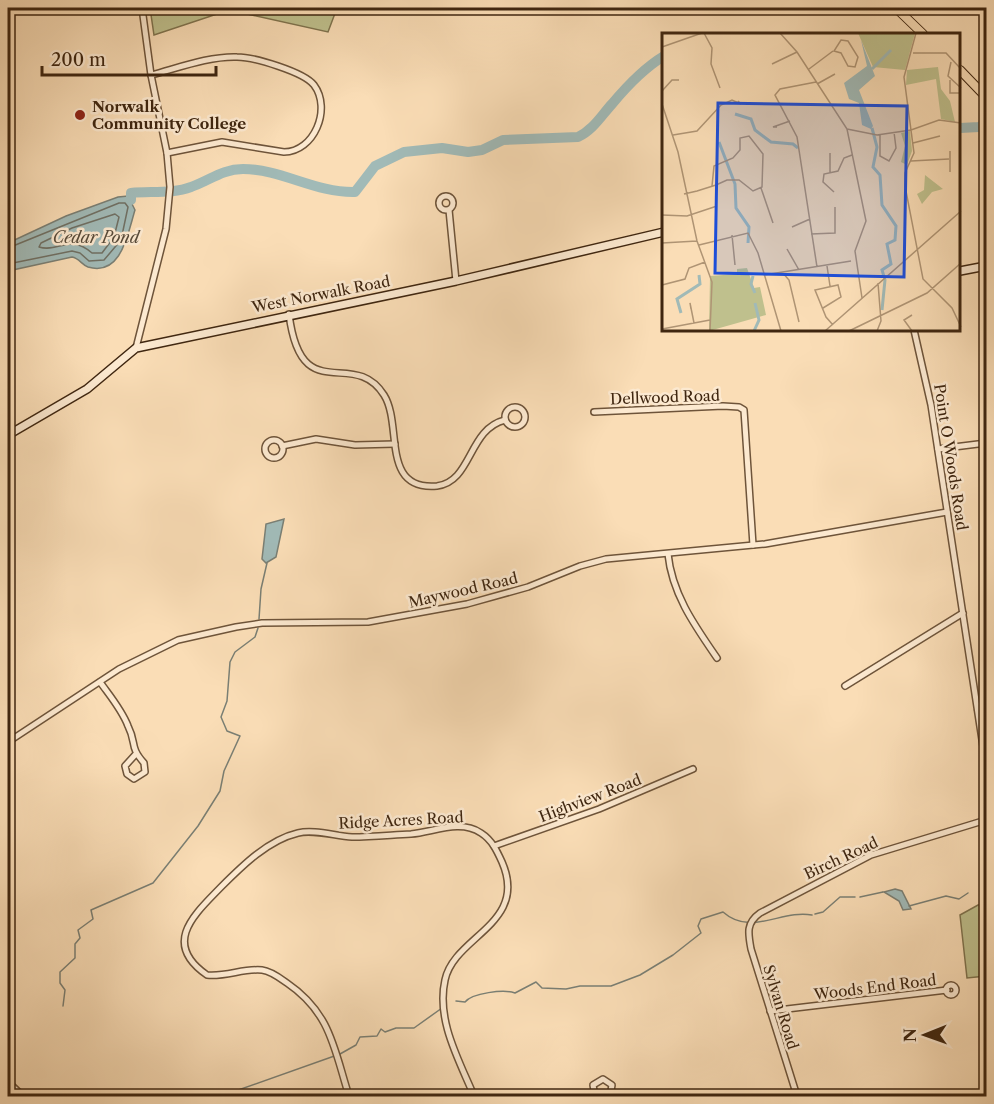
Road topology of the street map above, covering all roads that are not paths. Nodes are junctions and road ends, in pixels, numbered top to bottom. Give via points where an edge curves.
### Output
1 (142, 8) edge
2 (896, 8) edge
3 (923, 33) edge
4 (961, 71) edge
5 (151, 75) junction
6 (987, 97) edge
7 (167, 153) junction
8 (449, 210) dead end
9 (662, 232) edge
10 (987, 266) edge
11 (961, 271) edge
12 (456, 281) junction
13 (289, 314) junction
14 (914, 332) edge
15 (136, 348) junction
16 (594, 412) dead end
17 (505, 420) dead end
18 (8, 435) edge
19 (987, 443) edge
20 (395, 444) junction
21 (282, 446) dead end
22 (938, 449) junction
23 (947, 512) junction
24 (753, 545) junction
25 (668, 554) junction
26 (963, 612) junction
27 (717, 658) dead end
28 (100, 682) junction
29 (844, 686) dead end
30 (987, 703) edge
31 (978, 710) junction
32 (8, 742) edge
33 (135, 755) junction
34 (987, 766) edge
35 (693, 769) dead end
36 (987, 820) edge
37 (494, 846) junction
38 (750, 922) joint
39 (946, 990) dead end
40 (770, 1011) junction
41 (8, 1082) edge
42 (22, 1096) edge
43 (349, 1096) edge
44 (474, 1096) edge
45 (537, 1096) edge
46 (552, 1096) edge
47 (595, 1096) edge
48 (610, 1096) edge
49 (797, 1096) edge

1 - 5 street
2 - 3 main road
4 - 6 main road
5 - 7 street
5 - 7 street via 242,57 300,75 314,85 320,97 314,134 294,151 222,142
7 - 15 street via 170,187 166,229
8 - 12 street
9 - 12 main road, West Norwalk Road via 570,251
10 - 11 main road
12 - 13 main road, West Norwalk Road
13 - 15 main road, West Norwalk Road
13 - 20 street via 297,351 306,364 362,377 381,390 391,411
14 - 22 street, Point O Woods Road
15 - 18 main road, West Norwalk Road via 87,389
16 - 24 street, Dellwood Road via 723,406 744,410
17 - 20 street via 483,432 463,468 439,486 425,486 406,478
19 - 22 street
20 - 21 street via 355,445 316,439
22 - 23 street, Point O Woods Road
23 - 24 street, Maywood Road
23 - 26 street, Point O Woods Road
24 - 25 street, Maywood Road
25 - 27 street via 681,600
25 - 28 street, Maywood Road via 595,562 503,596 368,622 262,623 213,632 178,640 138,657
26 - 29 street
26 - 31 street, Point O Woods Road
28 - 32 street, Maywood Road
28 - 33 street via 122,712
30 - 31 street
31 - 34 street, Point O Woods Road
33 - 33 street via 146,768 143,775 134,779 125,766
35 - 37 street, Highview Road
36 - 38 street, Birch Road via 871,855 760,913
37 - 43 street, Ridge Acres Road via 480,832 464,827 374,836 296,833 245,863 192,916 186,945 202,971 215,976 262,970 297,989 320,1013
37 - 44 street via 507,878 508,893 497,916 448,971 444,1008 451,1041
38 - 40 street, Sylvan Road via 750,942
39 - 40 street, Woods End Road
40 - 49 street, Sylvan Road
41 - 42 street
45 - 46 street
47 - 48 street via 593,1085 603,1079 612,1085

